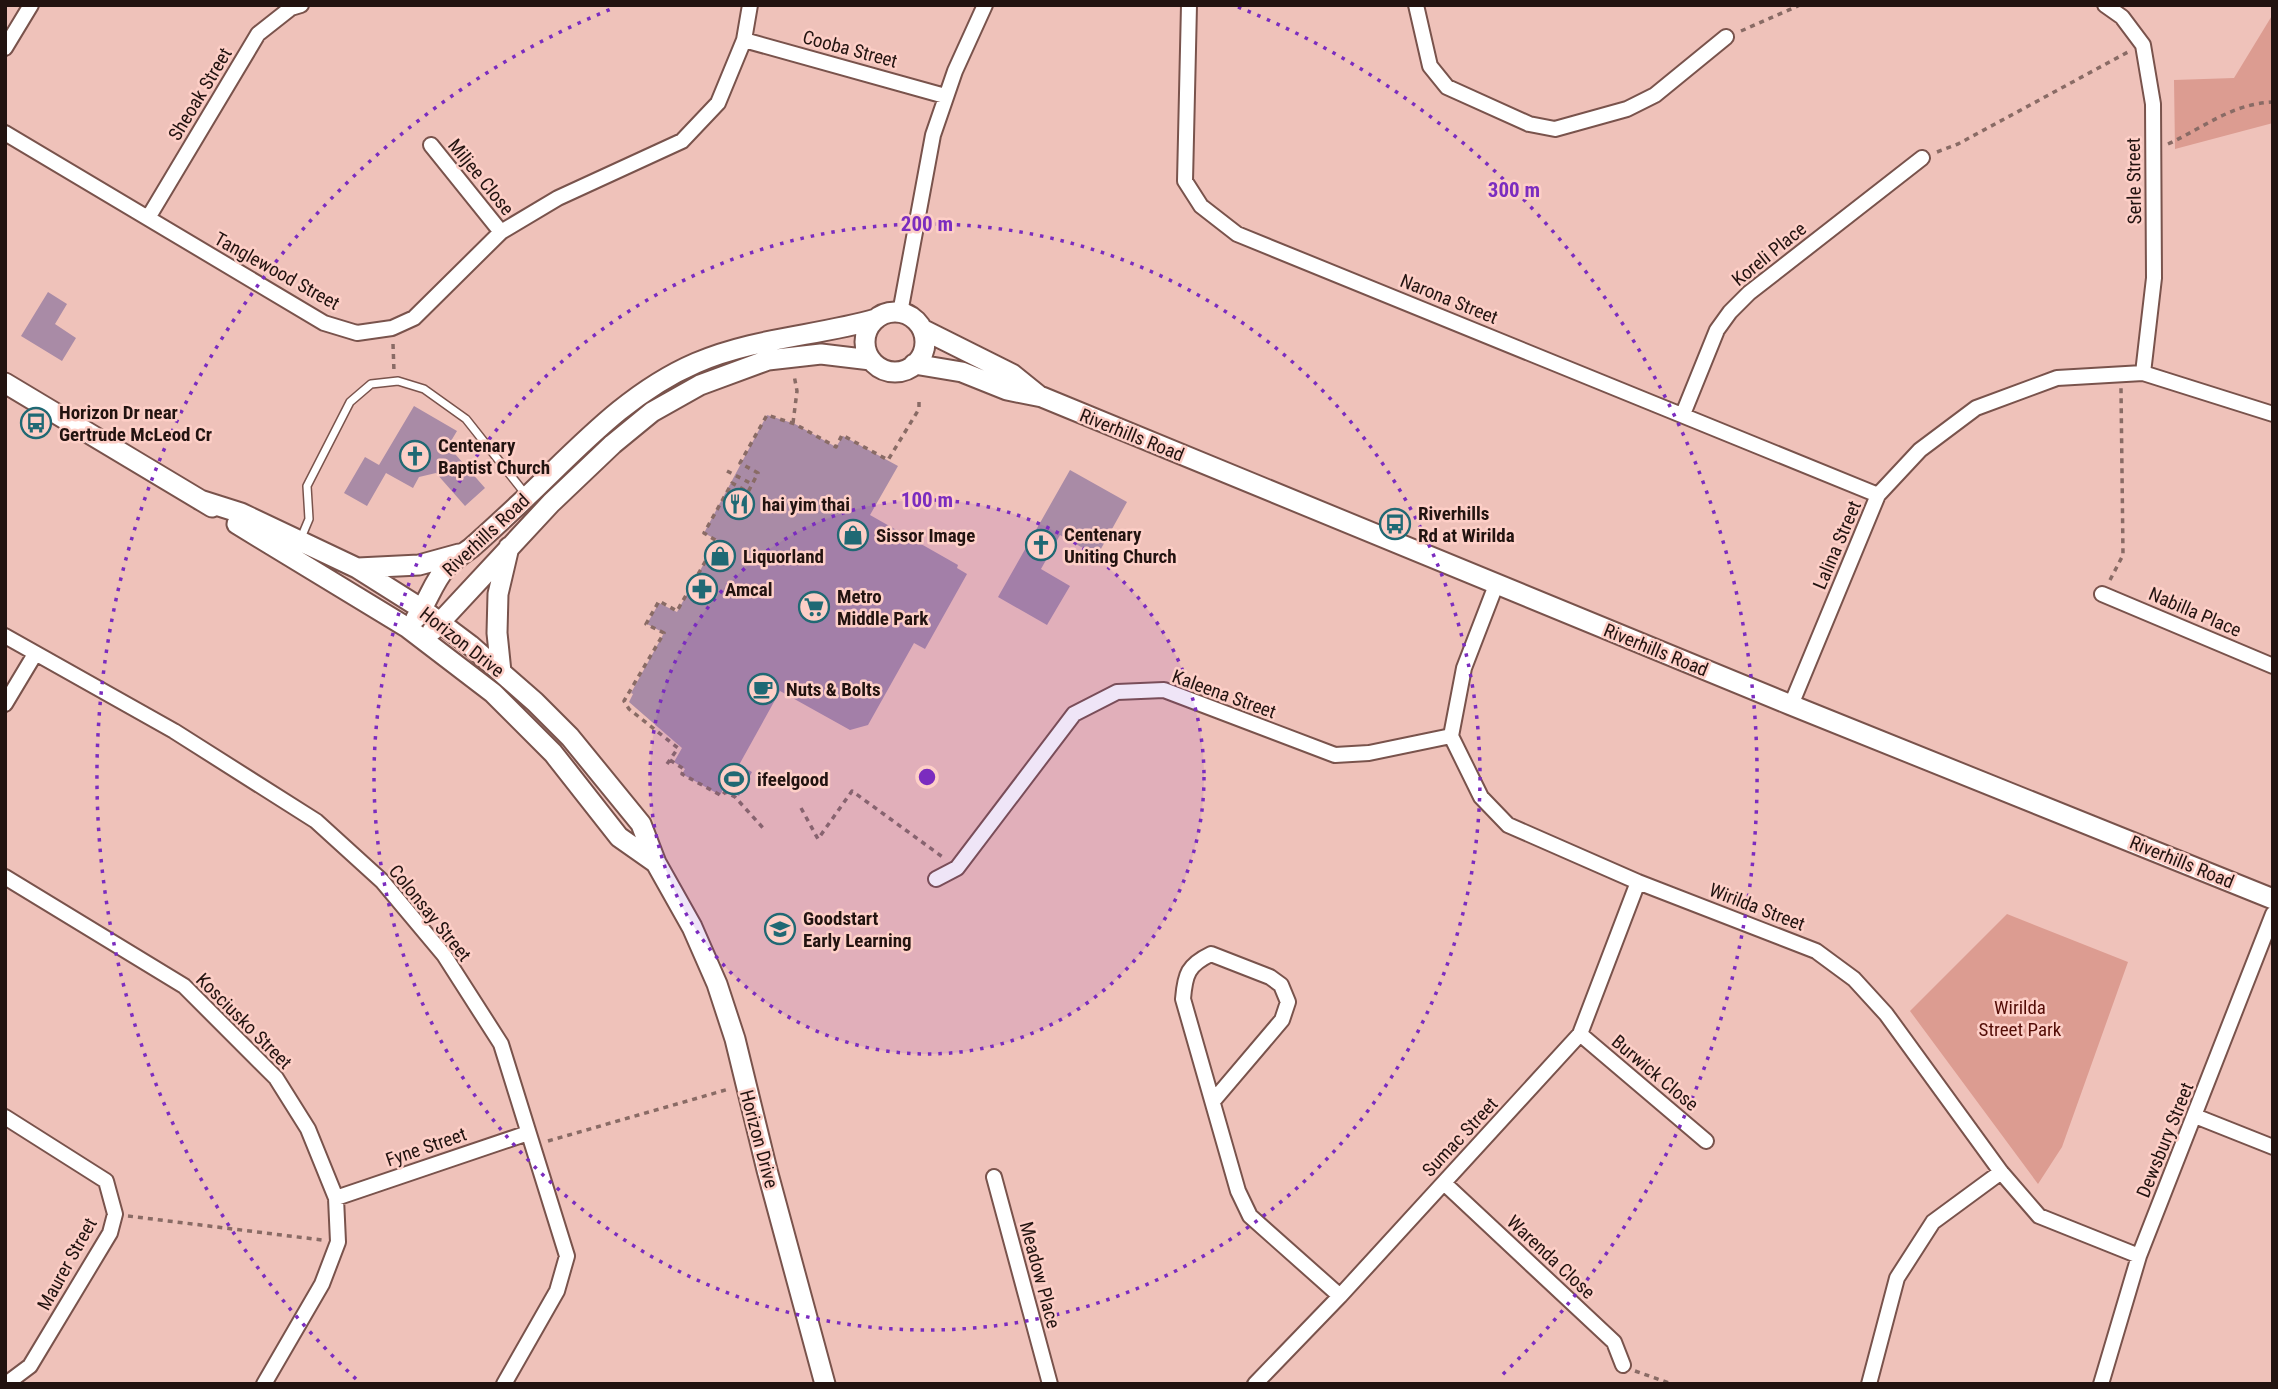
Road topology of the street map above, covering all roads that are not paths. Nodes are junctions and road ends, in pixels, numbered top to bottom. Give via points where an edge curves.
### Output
1 (31, 5) edge
2 (301, 5) edge
3 (750, 5) edge
4 (985, 5) edge
5 (1189, 5) edge
6 (1416, 5) edge
7 (2105, 5) edge
8 (1726, 37) road end
9 (744, 40) junction
10 (5, 48) edge
11 (946, 96) junction
12 (5, 133) edge
13 (431, 145) dead end
14 (1922, 158) road end
15 (148, 218) junction
16 (501, 232) junction
17 (900, 313) junction
18 (876, 318) junction
19 (922, 330) junction
20 (871, 360) junction
21 (914, 364) junction
22 (2143, 373) junction
23 (5, 383) edge
24 (1042, 397) junction
25 (1683, 414) junction
26 (2273, 414) edge
27 (1878, 495) junction
28 (527, 496) junction
29 (200, 500) junction
30 (300, 542) junction
31 (509, 546) junction
32 (465, 552) junction
33 (357, 568) junction
34 (1496, 585) junction
35 (2102, 594) road end
36 (422, 609) junction
37 (439, 622) junction
38 (416, 634) junction
39 (5, 636) edge
40 (35, 654) junction
41 (2273, 666) edge
42 (501, 672) junction
43 (5, 704) edge
44 (1791, 705) junction
45 (1451, 736) junction
46 (656, 863) junction
47 (5, 877) edge
48 (936, 878) dead end
49 (1638, 882) junction
50 (2273, 899) edge
51 (2273, 914) edge
52 (1580, 1034) junction
53 (1214, 1100) junction
54 (2195, 1116) junction
55 (5, 1117) edge
56 (530, 1139) junction
57 (1706, 1141) dead end
58 (2273, 1147) edge
59 (2001, 1172) junction
60 (994, 1177) dead end
61 (1444, 1183) junction
62 (336, 1198) junction
63 (2139, 1256) junction
64 (1340, 1296) junction
65 (1623, 1366) road end
66 (6, 1384) edge
67 (264, 1384) edge
68 (504, 1384) edge
69 (825, 1384) edge
70 (1050, 1384) edge
71 (1255, 1384) edge
72 (1869, 1384) edge
73 (2101, 1384) edge

1 - 10 street
2 - 15 street, Sheoak Street via 290,8 258,34
3 - 9 street, Tanglewood Street
4 - 11 street
5 - 25 street, Narona Street via 1185,181 1202,206 1237,234
6 - 8 street via 1430,66 1447,87 1530,124 1555,129 1627,109 1655,94
7 - 22 street, Serle Street via 2122,17 2143,45 2152,104 2154,278
9 - 11 street, Cooba Street
9 - 16 street, Tanglewood Street via 718,103 682,141 558,198
11 - 17 street via 933,135
12 - 15 street, Tanglewood Street
13 - 16 street, Miljee Close
14 - 25 street, Koreli Place via 1730,312 1717,330
15 - 16 street, Tanglewood Street via 324,323 357,333 392,328 414,318
17 - 18 street
17 - 19 street
18 - 20 street via 865,341
18 - 28 street, Riverhills Road via 774,338 664,378 602,424
19 - 21 street via 924,348
19 - 24 street, Riverhills Road via 1012,374
20 - 21 street via 897,372
20 - 31 street, Riverhills Road via 794,356 748,366 700,385 652,412 623,436
21 - 24 street, Riverhills Road via 962,372 1007,390
22 - 26 street, Lalina Street
22 - 27 street, Lalina Street via 2057,378 1976,408 1920,450
23 - 29 street, Horizon Drive
24 - 34 street, Riverhills Road
25 - 27 street, Narona Street
27 - 44 street, Lalina Street
28 - 30 lane via 466,419 424,388 394,382 371,384 350,402 307,486 309,519
28 - 32 street, Riverhills Road
29 - 30 street, Horizon Drive via 241,513
29 - 38 street, Horizon Drive
30 - 33 street, Horizon Drive
31 - 37 street, Riverhills Road
31 - 42 street via 498,594
32 - 33 street via 419,565
32 - 36 street, Riverhills Road via 446,568
33 - 36 street, Horizon Drive
34 - 44 street, Riverhills Road
34 - 45 street via 1464,668
35 - 41 street, Nabilla Place
36 - 37 street, Horizon Drive
36 - 38 street, Riverhills Road
37 - 38 street, Riverhills Road
37 - 42 street, Horizon Drive
38 - 46 street, Horizon Drive via 494,693 584,790 619,837
39 - 40 street, Colonsay Street
40 - 43 street
40 - 56 street, Colonsay Street via 174,731 316,821 382,881 444,955 500,1044
42 - 46 street, Horizon Drive via 597,769 641,824
44 - 50 street, Riverhills Road
45 - 48 street, Kaleena Street via 1369,753 1335,755 1164,690 1116,692 1074,714 957,868
45 - 49 street, Wirilda Street via 1481,797 1508,825
46 - 69 street, Horizon Drive via 692,927 735,1039
47 - 62 street, Kosciusko Street via 184,986 276,1079 308,1129
49 - 52 street, Sumac Street
49 - 59 street, Wirilda Street via 1816,951 1854,979 1886,1014
51 - 54 street, Dewsbury Street
52 - 57 street, Burwick Close
52 - 61 street, Sumac Street
53 - 53 street via 1183,999 1184,980 1194,962 1211,954 1270,977 1281,985 1288,1002 1282,1020
53 - 64 street via 1238,1191 1251,1216
54 - 58 street
54 - 63 street, Dewsbury Street
55 - 66 street, Maurer Street via 106,1181 115,1214 110,1233 30,1366
56 - 62 street, Fyne Street
56 - 68 street, Colonsay Street via 567,1256 557,1291
59 - 63 street, Wirilda Street via 2039,1216
59 - 72 street via 1934,1222 1897,1279
60 - 70 street, Meadow Place
61 - 64 street, Sumac Street
61 - 65 street, Warenda Close via 1614,1342
62 - 67 street, Kosciusko Street via 338,1242 322,1284
63 - 73 street, Dewsbury Street
64 - 71 street, Sumac Street

